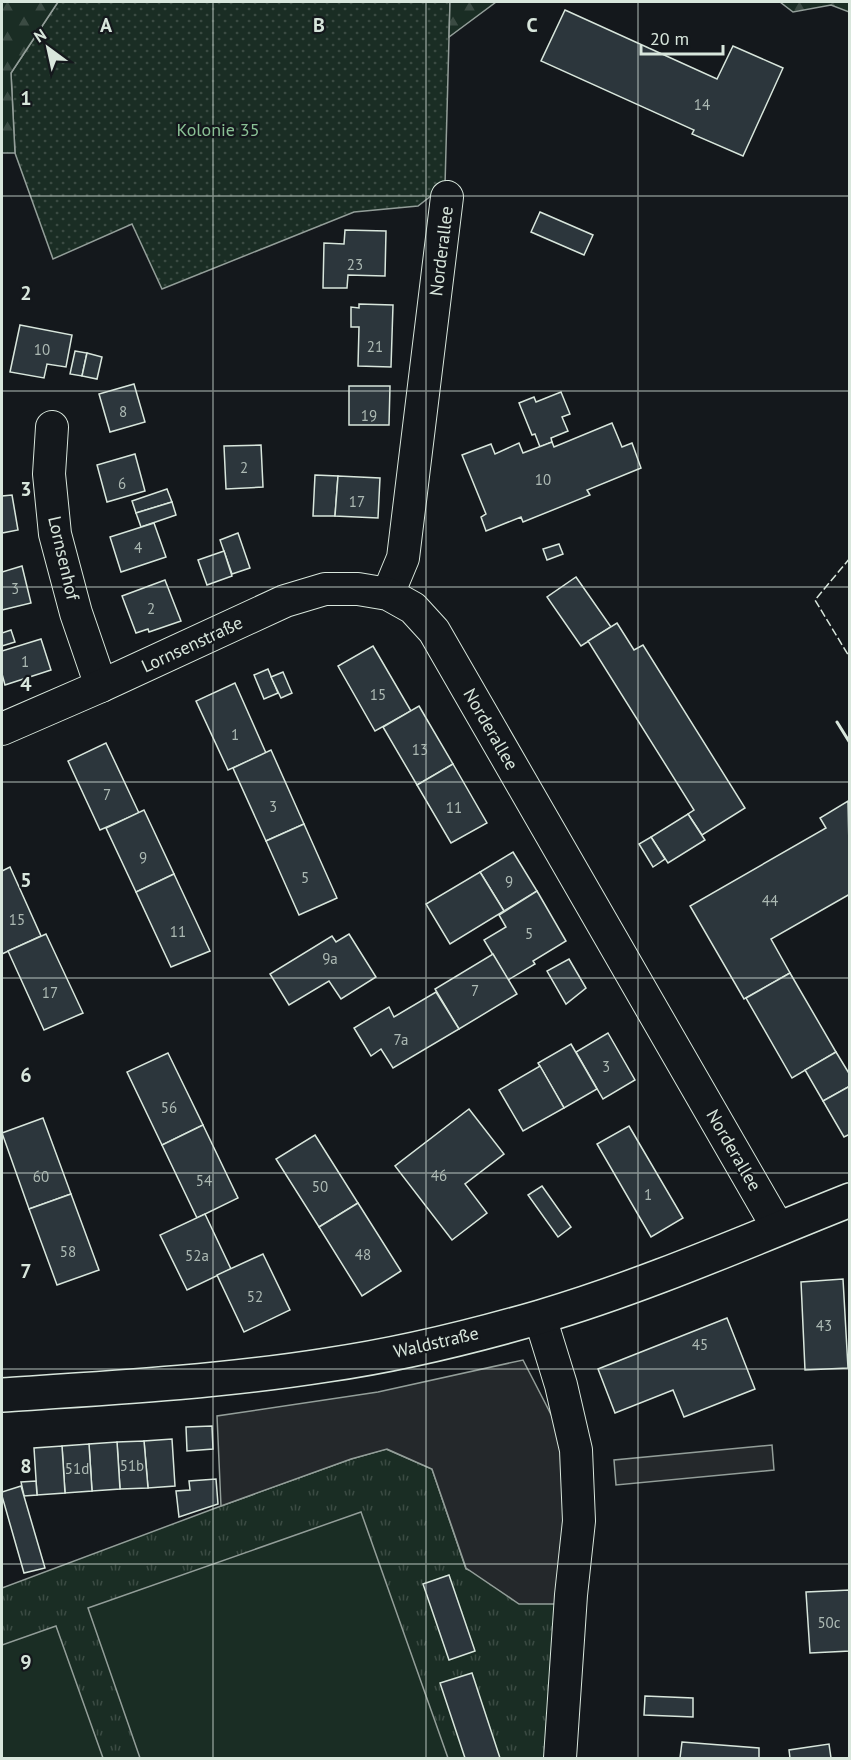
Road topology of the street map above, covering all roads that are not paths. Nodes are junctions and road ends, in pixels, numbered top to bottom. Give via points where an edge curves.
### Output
1 (447, 197) dead end
2 (52, 427) dead end
3 (388, 594) junction
4 (101, 686) junction
5 (2, 729) edge
6 (849, 1200) edge
7 (778, 1228) junction
8 (540, 1317) junction
9 (2, 1395) edge
10 (560, 1758) edge

1 - 3 street, Norderallee via 404,558
2 - 4 street, Lornsenhof via 49,474 55,534
3 - 4 street, Lornsenstraße via 358,588 325,590 285,601
3 - 7 street, Norderallee via 413,608 434,631
4 - 5 street, Lornsenstraße
6 - 7 main road, Waldstraße
7 - 8 main road, Waldstraße via 675,1270
8 - 9 main road, Waldstraße via 326,1366 221,1379
8 - 10 street via 576,1450 579,1521

